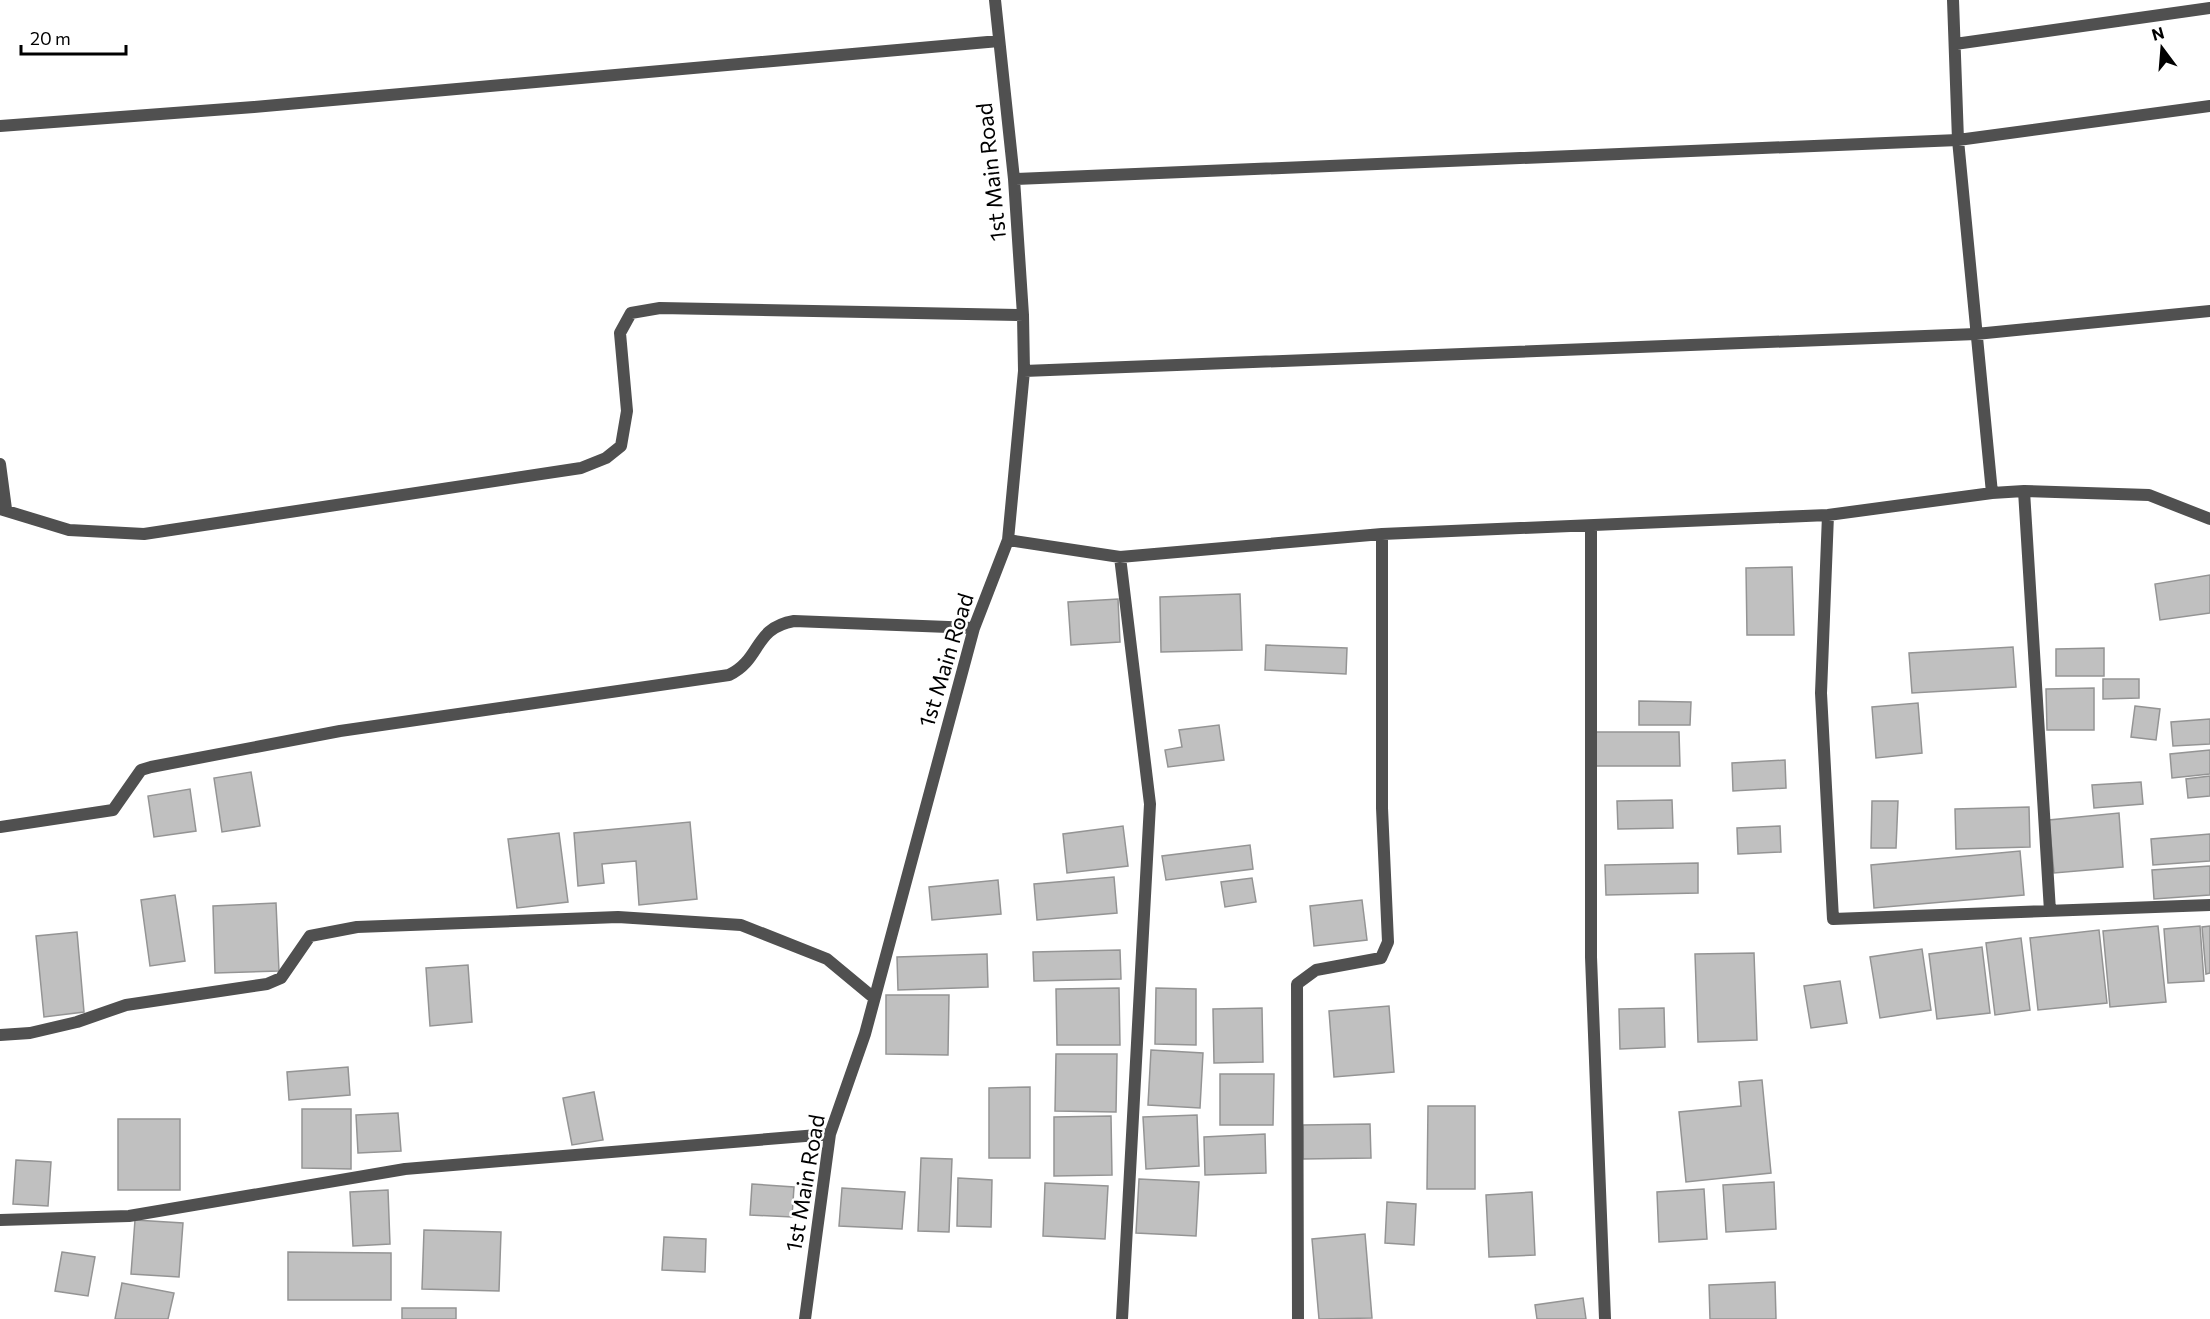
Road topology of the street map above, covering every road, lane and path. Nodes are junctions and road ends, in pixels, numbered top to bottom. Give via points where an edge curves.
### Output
1 (995, 0) edge
2 (1953, 0) edge
3 (2210, 8) edge
4 (999, 41) junction
5 (1955, 44) junction
6 (2210, 106) edge
7 (0, 126) edge
8 (1958, 140) junction
9 (1014, 179) junction
10 (2210, 311) edge
11 (1023, 315) junction
12 (1976, 334) junction
13 (1024, 371) junction
14 (0, 464) edge
15 (2024, 491) junction
16 (1992, 493) junction
17 (3, 509) edge
18 (1828, 515) junction
19 (2210, 519) edge
20 (1591, 526) junction
21 (1382, 534) junction
22 (1008, 540) junction
23 (1120, 557) junction
24 (974, 628) junction
25 (0, 826) edge
26 (2210, 905) edge
27 (2050, 911) junction
28 (874, 998) junction
29 (0, 1035) edge
30 (830, 1134) junction
31 (0, 1220) edge
32 (805, 1319) edge
33 (1122, 1319) edge
34 (1298, 1319) edge
35 (1605, 1319) edge

1 - 4 street, 1st Main Road
2 - 5 street
3 - 5 street
4 - 7 street
4 - 9 street, 1st Main Road
5 - 8 street
6 - 8 street
8 - 9 street
8 - 12 street
9 - 11 street, 1st Main Road
10 - 12 street
11 - 13 street, 1st Main Road
11 - 17 street via 660,308 631,313 620,333 627,411 621,446 606,458 581,468 144,534 69,530
12 - 13 street
12 - 16 street
13 - 22 street, 1st Main Road
14 - 17 street
15 - 16 street
15 - 19 street via 2149,495
15 - 27 street
16 - 18 street
18 - 20 street
18 - 27 street via 1821,693 1833,919
20 - 21 street
20 - 35 street via 1592,957
21 - 23 street
21 - 34 street via 1382,808 1388,942 1381,958 1317,970 1297,984
22 - 23 street
22 - 24 street, 1st Main Road
23 - 33 street via 1150,804
24 - 25 street via 779,623 767,631 741,669 729,675 340,731 151,767 141,770 113,810
24 - 28 street, 1st Main Road
26 - 27 street
28 - 29 street via 826,959 741,925 618,917 357,927 310,936 281,978 267,984 126,1005 77,1022 30,1033
28 - 30 street, 1st Main Road
30 - 31 street via 405,1169 129,1216
30 - 32 street, 1st Main Road

